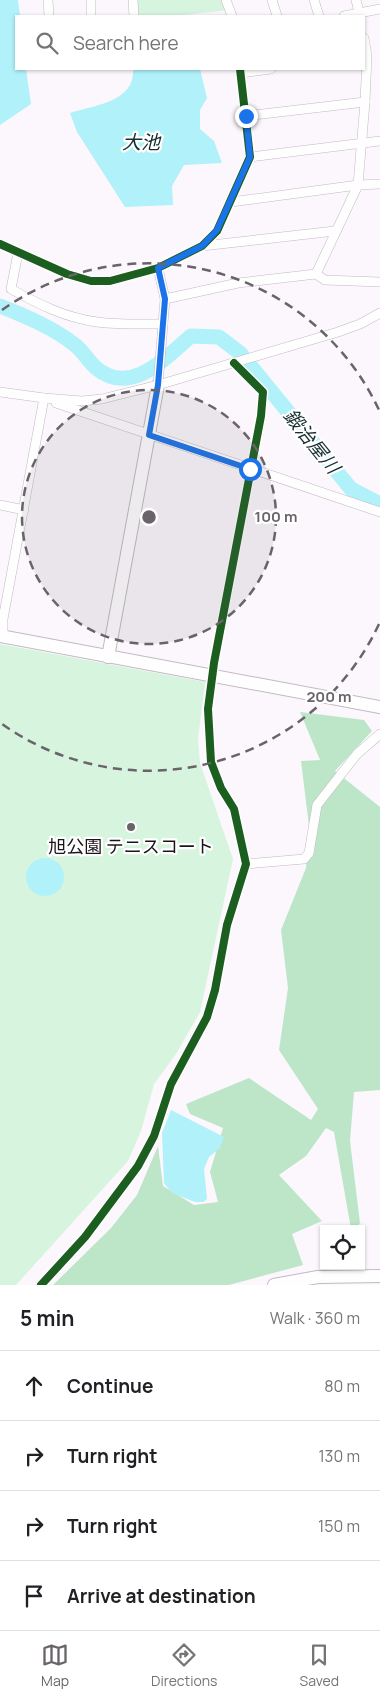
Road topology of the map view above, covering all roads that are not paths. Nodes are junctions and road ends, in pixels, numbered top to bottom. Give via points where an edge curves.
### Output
1 (48, 0) edge
2 (91, 0) edge
3 (133, 0) edge
4 (226, 0) edge
5 (272, 0) edge
6 (314, 0) edge
7 (356, 0) edge
8 (380, 9) edge
9 (49, 15) edge
10 (91, 15) edge
11 (134, 15) edge
12 (232, 15) edge
13 (277, 15) edge
14 (319, 15) edge
15 (360, 15) edge
16 (365, 56) edge
17 (256, 70) edge
18 (241, 71) edge
19 (365, 102) junction
20 (246, 116) junction
21 (380, 141) edge
22 (361, 143) junction
23 (250, 157) junction
24 (380, 184) edge
25 (358, 185) junction
26 (231, 202) junction
27 (335, 231) junction
28 (0, 244) edge
29 (202, 246) junction
30 (18, 253) junction
31 (158, 268) junction
32 (316, 274) junction
33 (380, 282) edge
34 (165, 299) junction
35 (380, 313) edge
36 (163, 324) junction
37 (234, 363) junction
38 (158, 385) junction
39 (0, 392) edge
40 (44, 398) junction
41 (149, 435) junction
42 (250, 469) junction
43 (0, 506) edge
44 (24, 510) junction
45 (380, 512) edge
46 (1, 636) edge
47 (108, 657) junction
48 (212, 676) junction
49 (380, 707) edge
50 (380, 734) edge
51 (246, 864) junction
52 (380, 1276) edge
53 (40, 1285) edge
54 (274, 1285) edge

1 - 9 street
2 - 10 street
3 - 11 street
4 - 12 street
5 - 13 street
6 - 14 street
7 - 15 street
8 - 15 street
16 - 19 street
17 - 18 street
18 - 20 street
19 - 20 street
19 - 22 street
20 - 23 street
21 - 22 street
22 - 23 street
22 - 25 street
23 - 26 street
24 - 25 street
25 - 26 street
25 - 27 street
26 - 29 street via 217,230
27 - 29 street
27 - 32 street
28 - 30 street
29 - 31 street
30 - 31 street via 91,281 110,281
30 - 36 street via 11,289 34,302 56,312 96,322
31 - 34 street
32 - 33 street via 325,280
32 - 34 street via 238,283
34 - 36 street
35 - 37 street via 338,332
36 - 38 street
37 - 38 street
37 - 42 street via 264,392
38 - 40 street via 102,399
38 - 41 street
39 - 40 street
40 - 41 street
40 - 44 street
41 - 42 street
41 - 47 street
42 - 45 street
42 - 48 street
43 - 44 street
44 - 46 street
46 - 47 street
47 - 48 street
48 - 49 street
48 - 51 street via 208,709 211,762 234,809
50 - 51 street via 358,754 317,805 309,853 304,859
51 - 53 street via 227,926 207,1017 171,1084 154,1136 138,1166 108,1207
52 - 54 street via 318,1277

